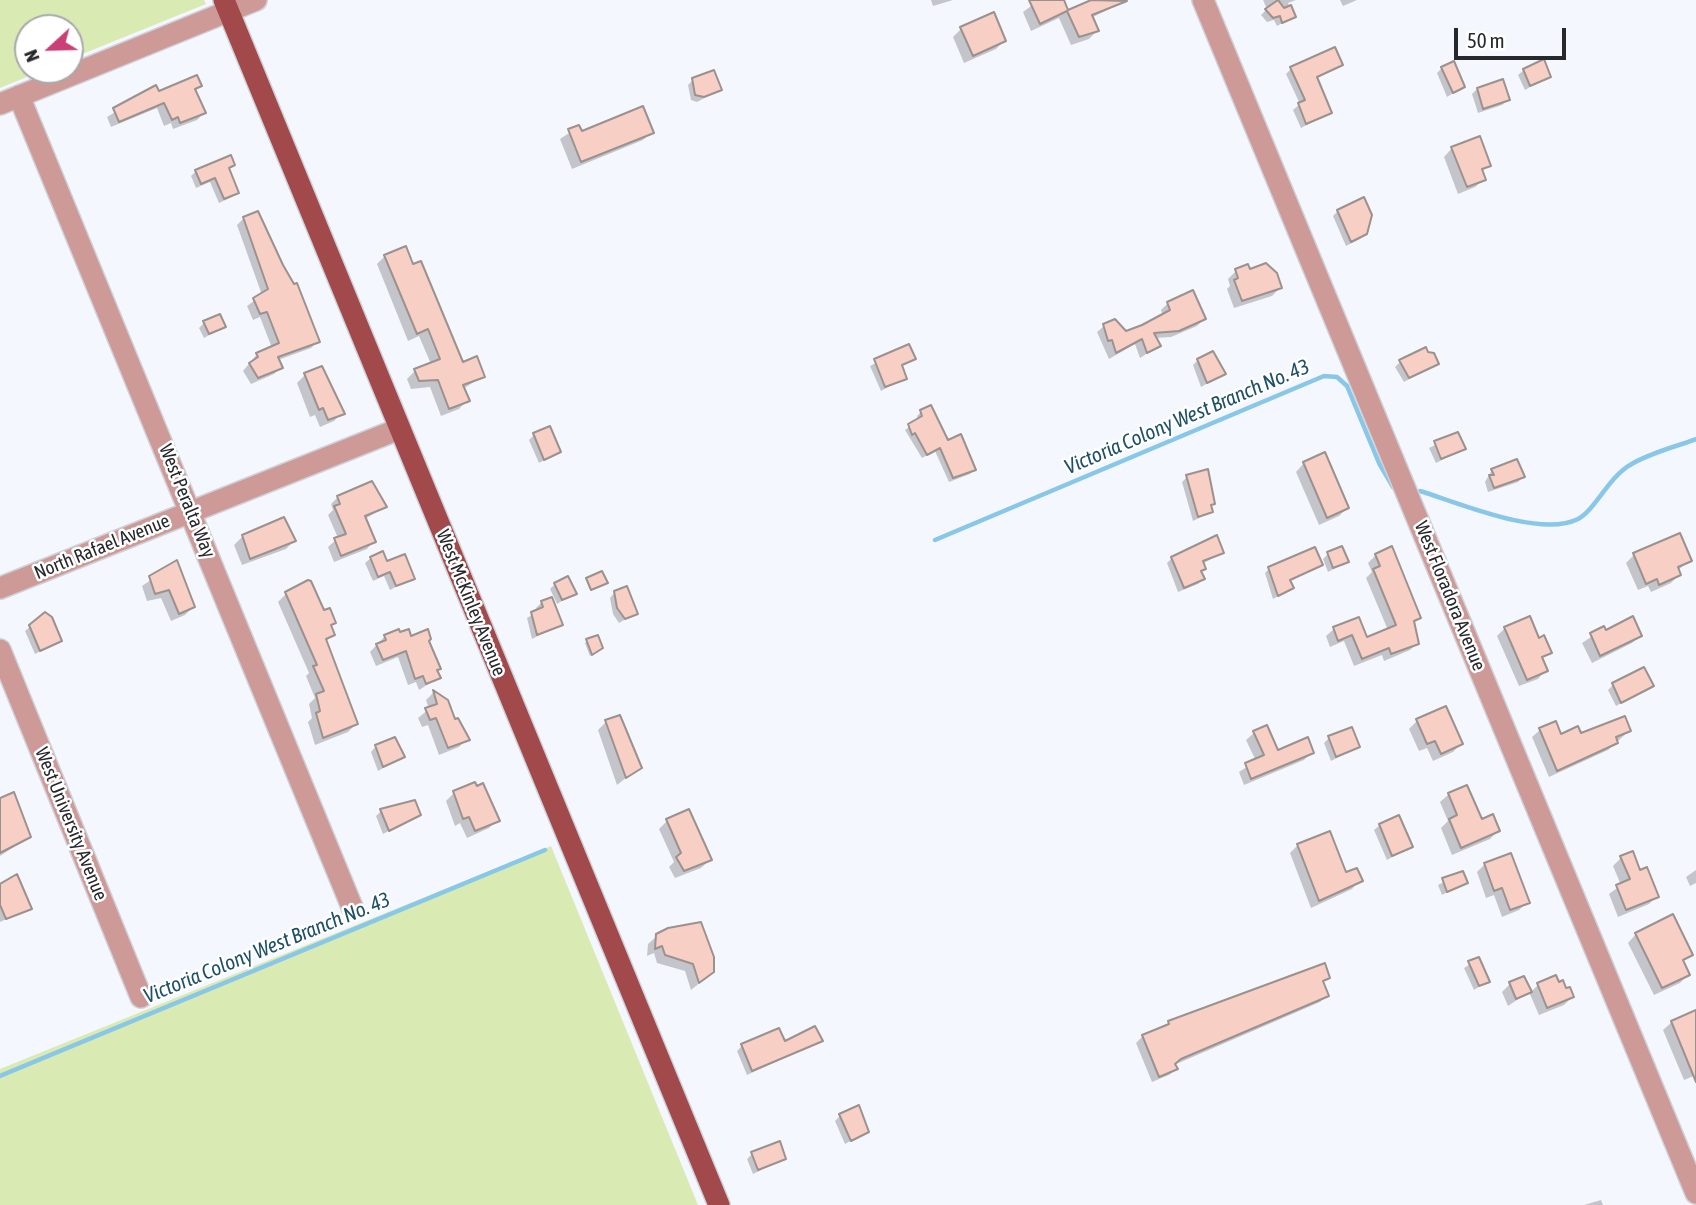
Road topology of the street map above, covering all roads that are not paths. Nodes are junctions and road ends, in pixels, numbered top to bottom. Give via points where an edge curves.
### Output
1 (256, 0) edge
2 (1203, 0) edge
3 (227, 6) edge
4 (10, 100) edge
5 (399, 429) junction
6 (191, 511) junction
7 (0, 588) edge
8 (0, 650) edge
9 (352, 907) dead end
10 (141, 997) dead end
11 (1696, 1193) edge
12 (719, 1205) edge

1 - 3 street
2 - 11 street, West Floradora Avenue
3 - 4 street
3 - 5 main road, West McKinley Avenue
4 - 6 street, West Peralta Way
5 - 6 street, North Rafael Avenue
5 - 12 main road, West McKinley Avenue
6 - 7 street, North Rafael Avenue
6 - 9 street, West Peralta Way
8 - 10 street, West University Avenue

